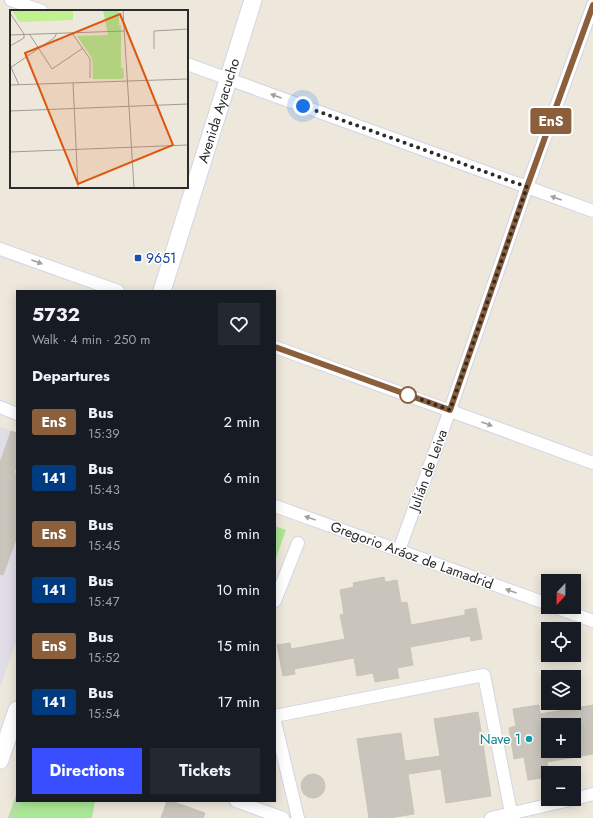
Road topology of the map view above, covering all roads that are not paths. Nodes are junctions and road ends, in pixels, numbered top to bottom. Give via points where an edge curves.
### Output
1 (11, 0) edge
2 (253, 0) edge
3 (593, 5) edge
4 (39, 10) edge
5 (188, 64) edge
6 (228, 79) junction
7 (527, 187) junction
8 (593, 211) edge
9 (0, 249) edge
10 (115, 290) edge
11 (162, 290) edge
12 (276, 347) edge
13 (0, 407) edge
14 (450, 410) junction
15 (16, 414) edge
16 (593, 463) edge
17 (276, 506) edge
18 (298, 543) dead end
19 (399, 550) junction
20 (276, 598) edge
21 (541, 601) edge
22 (574, 614) edge
23 (593, 621) edge
24 (276, 716) edge
25 (16, 717) edge
26 (276, 726) edge
27 (0, 760) edge
28 (593, 794) edge
29 (581, 797) edge
30 (239, 802) edge
31 (548, 806) edge
32 (512, 816) edge
33 (283, 818) edge
34 (298, 818) edge
35 (491, 818) edge

1 - 4 street
2 - 6 main road, Avenida Ayacucho
3 - 7 street, Julián de Leiva
5 - 6 street
7 -> 6 street
6 - 11 main road, Avenida Ayacucho
8 -> 7 street
7 - 14 street, Julián de Leiva
9 -> 10 street
12 - 14 street
13 - 15 street
14 -> 16 street
14 - 19 street, Julián de Leiva
19 -> 17 street, Gregorio Aráoz de Lamadrid
18 - 20 street
21 -> 19 street, Gregorio Aráoz de Lamadrid
22 - 23 street
24 - 32 street via 484,675
25 - 27 main road
26 - 34 street
28 - 29 street
30 - 33 street
31 - 32 street
32 - 35 street

